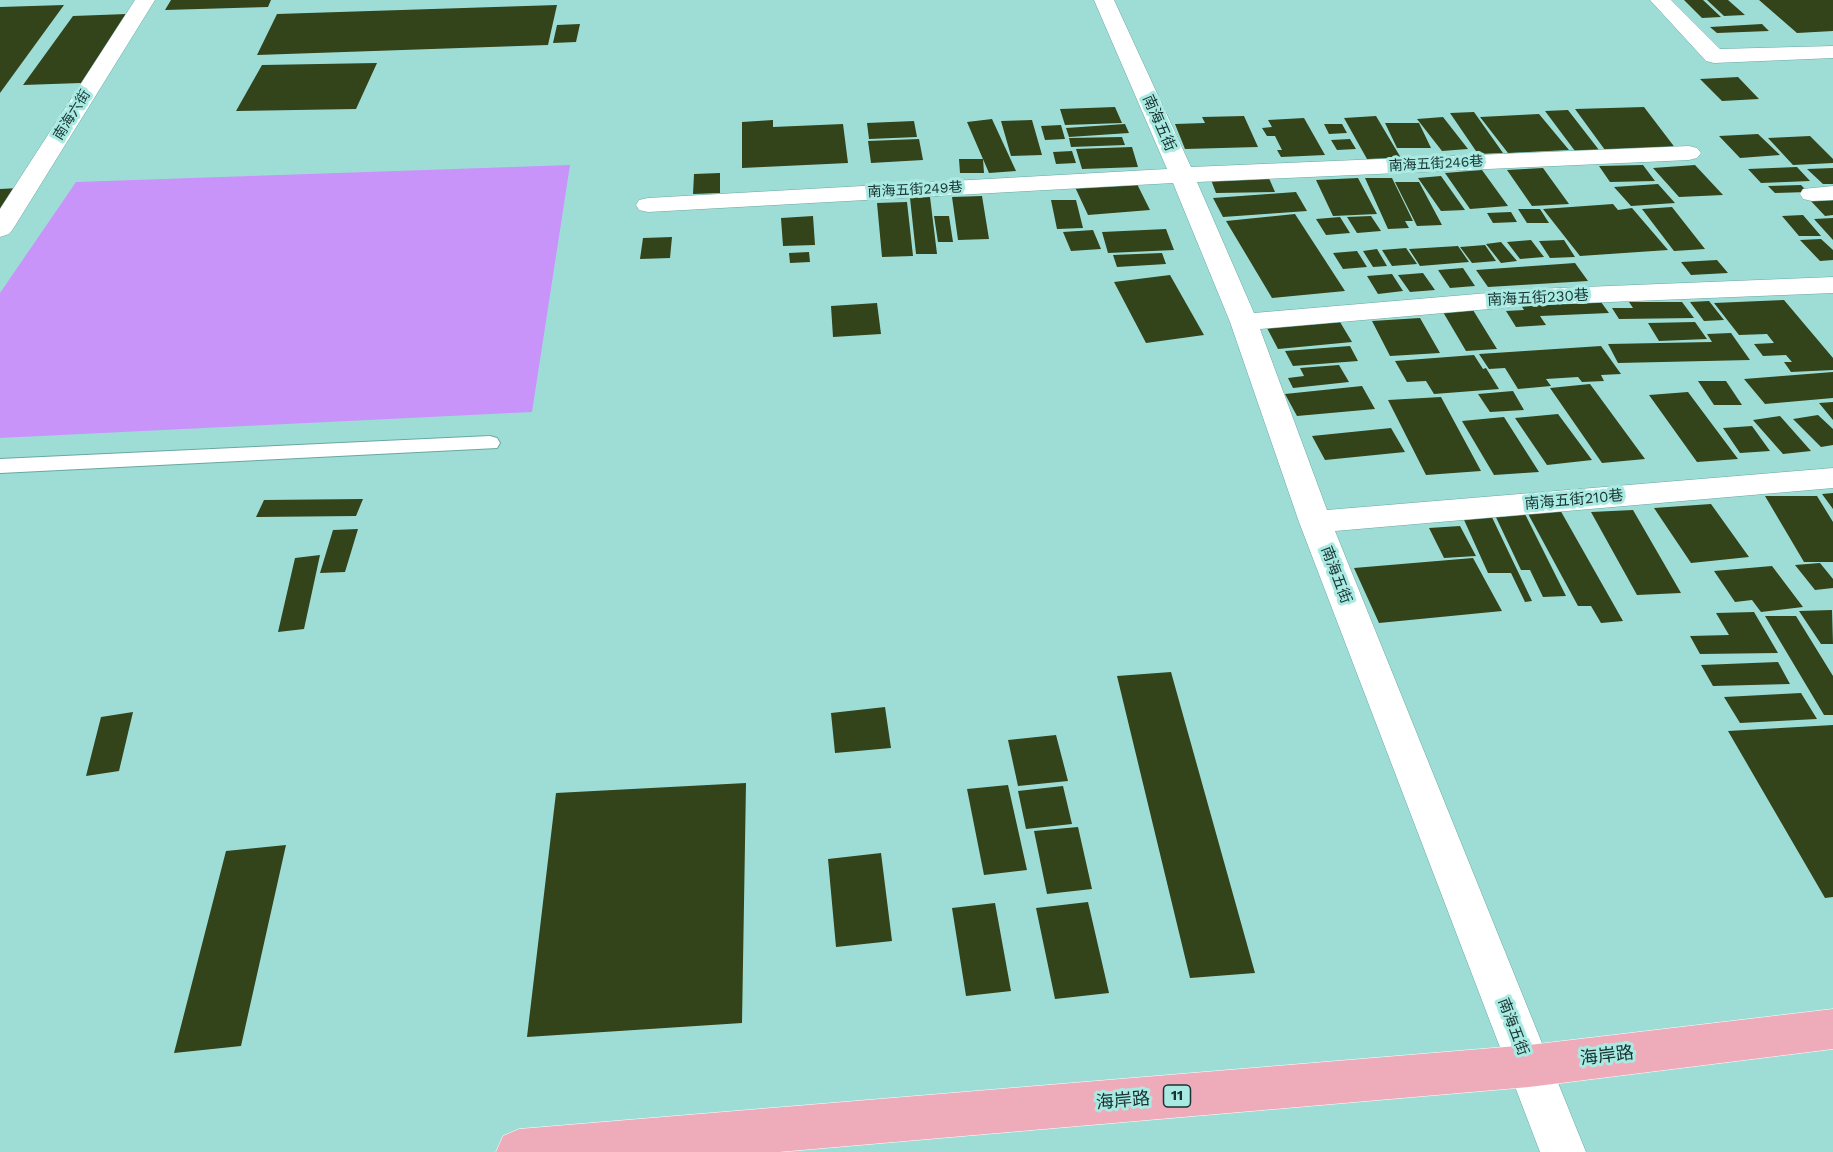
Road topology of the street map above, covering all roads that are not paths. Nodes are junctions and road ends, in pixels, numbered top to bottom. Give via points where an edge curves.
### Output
1 (145, 0) edge
2 (1104, 0) edge
3 (1660, 0) edge
4 (1833, 52) edge
5 (1689, 153) dead end
6 (1182, 176) junction
7 (648, 205) dead end
8 (0, 229) edge
9 (1833, 286) edge
10 (1244, 322) junction
11 (490, 443) dead end
12 (0, 466) edge
13 (1833, 478) edge
14 (1315, 522) junction
15 (1833, 1029) edge
16 (1529, 1066) junction
17 (519, 1152) edge
18 (1563, 1152) edge

1 - 8 street, 南海六街
2 - 6 street, 南海五街
3 - 4 street via 1714,56
5 - 6 street, 南海五街246巷
6 - 7 street, 南海五街249巷
6 - 10 street, 南海五街
9 - 10 street, 南海五街230巷 via 1535,297
10 - 14 street, 南海五街
11 - 12 lane
13 - 14 street, 南海五街210巷
14 - 16 street, 南海五街
15 - 16 main road, 海岸路 / 11
16 - 17 main road, 海岸路 / 11
16 - 18 street, 南海五街

